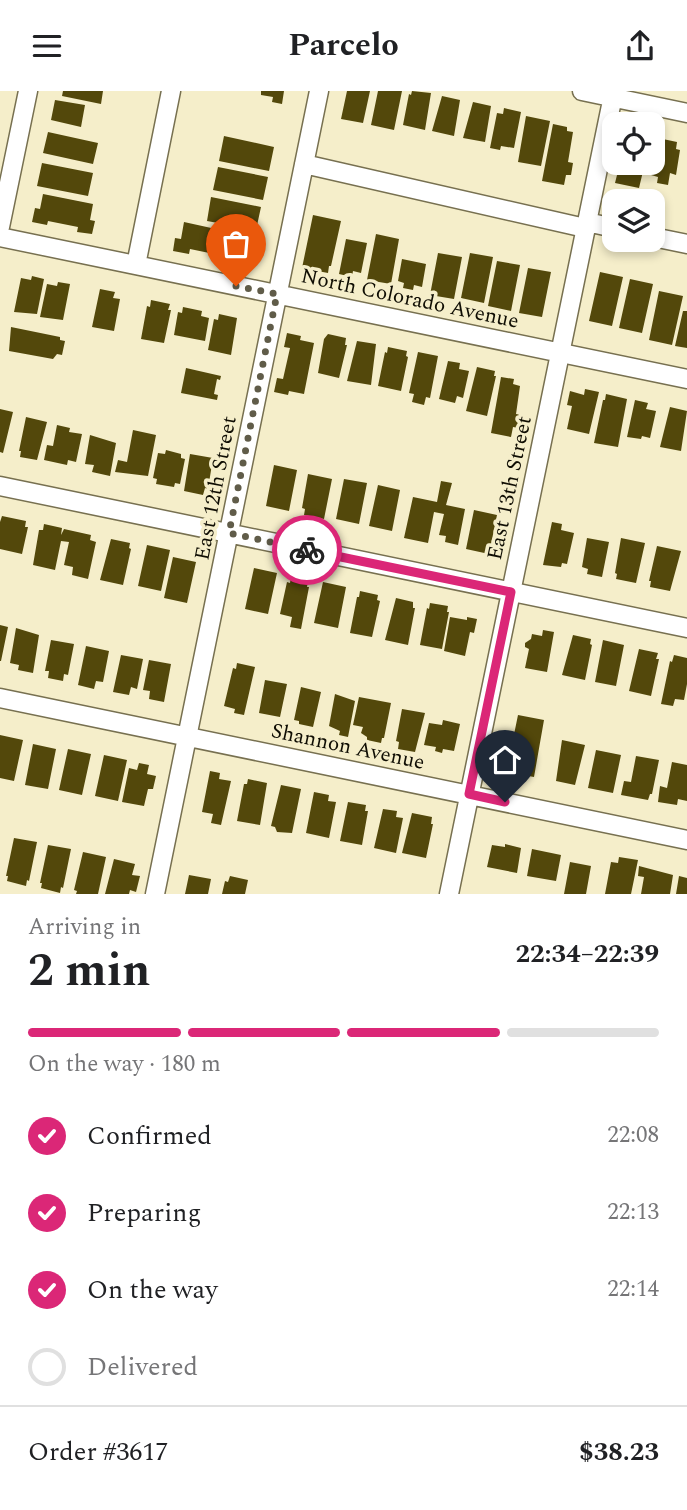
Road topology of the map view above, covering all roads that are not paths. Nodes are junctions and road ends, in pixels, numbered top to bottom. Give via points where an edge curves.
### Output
1 (28, 91) edge
2 (171, 91) edge
3 (318, 91) edge
4 (582, 91) edge
5 (613, 94) edge
6 (687, 113) edge
7 (304, 164) junction
8 (586, 225) junction
9 (0, 227) edge
10 (602, 227) edge
11 (0, 237) edge
12 (665, 239) edge
13 (687, 244) edge
14 (136, 265) junction
15 (277, 294) junction
16 (560, 353) junction
17 (687, 379) edge
18 (0, 486) edge
19 (229, 533) junction
20 (511, 592) junction
21 (687, 628) edge
22 (0, 698) edge
23 (187, 736) junction
24 (469, 794) junction
25 (687, 840) edge
26 (155, 894) edge
27 (449, 894) edge

1 - 9 street
2 - 14 street
3 - 7 street, East 12th Street
4 - 5 street
5 - 6 street
5 - 8 street, East 13th Street
7 - 8 street
7 - 15 street, East 12th Street
8 - 10 street
8 - 16 street, East 13th Street
11 - 14 street, North Colorado Avenue
12 - 13 street
14 - 15 street, North Colorado Avenue
15 - 16 street, North Colorado Avenue
15 - 19 street, East 12th Street
16 - 17 street, North Colorado Avenue
16 - 20 street, East 13th Street
18 - 19 street
19 - 20 street
19 - 23 street, East 12th Street
20 - 21 street
20 - 24 street, East 13th Street
22 - 23 street, Shannon Avenue
23 - 24 street, Shannon Avenue
23 - 26 street, East 12th Street
24 - 25 street, Shannon Avenue
24 - 27 street, East 13th Street

